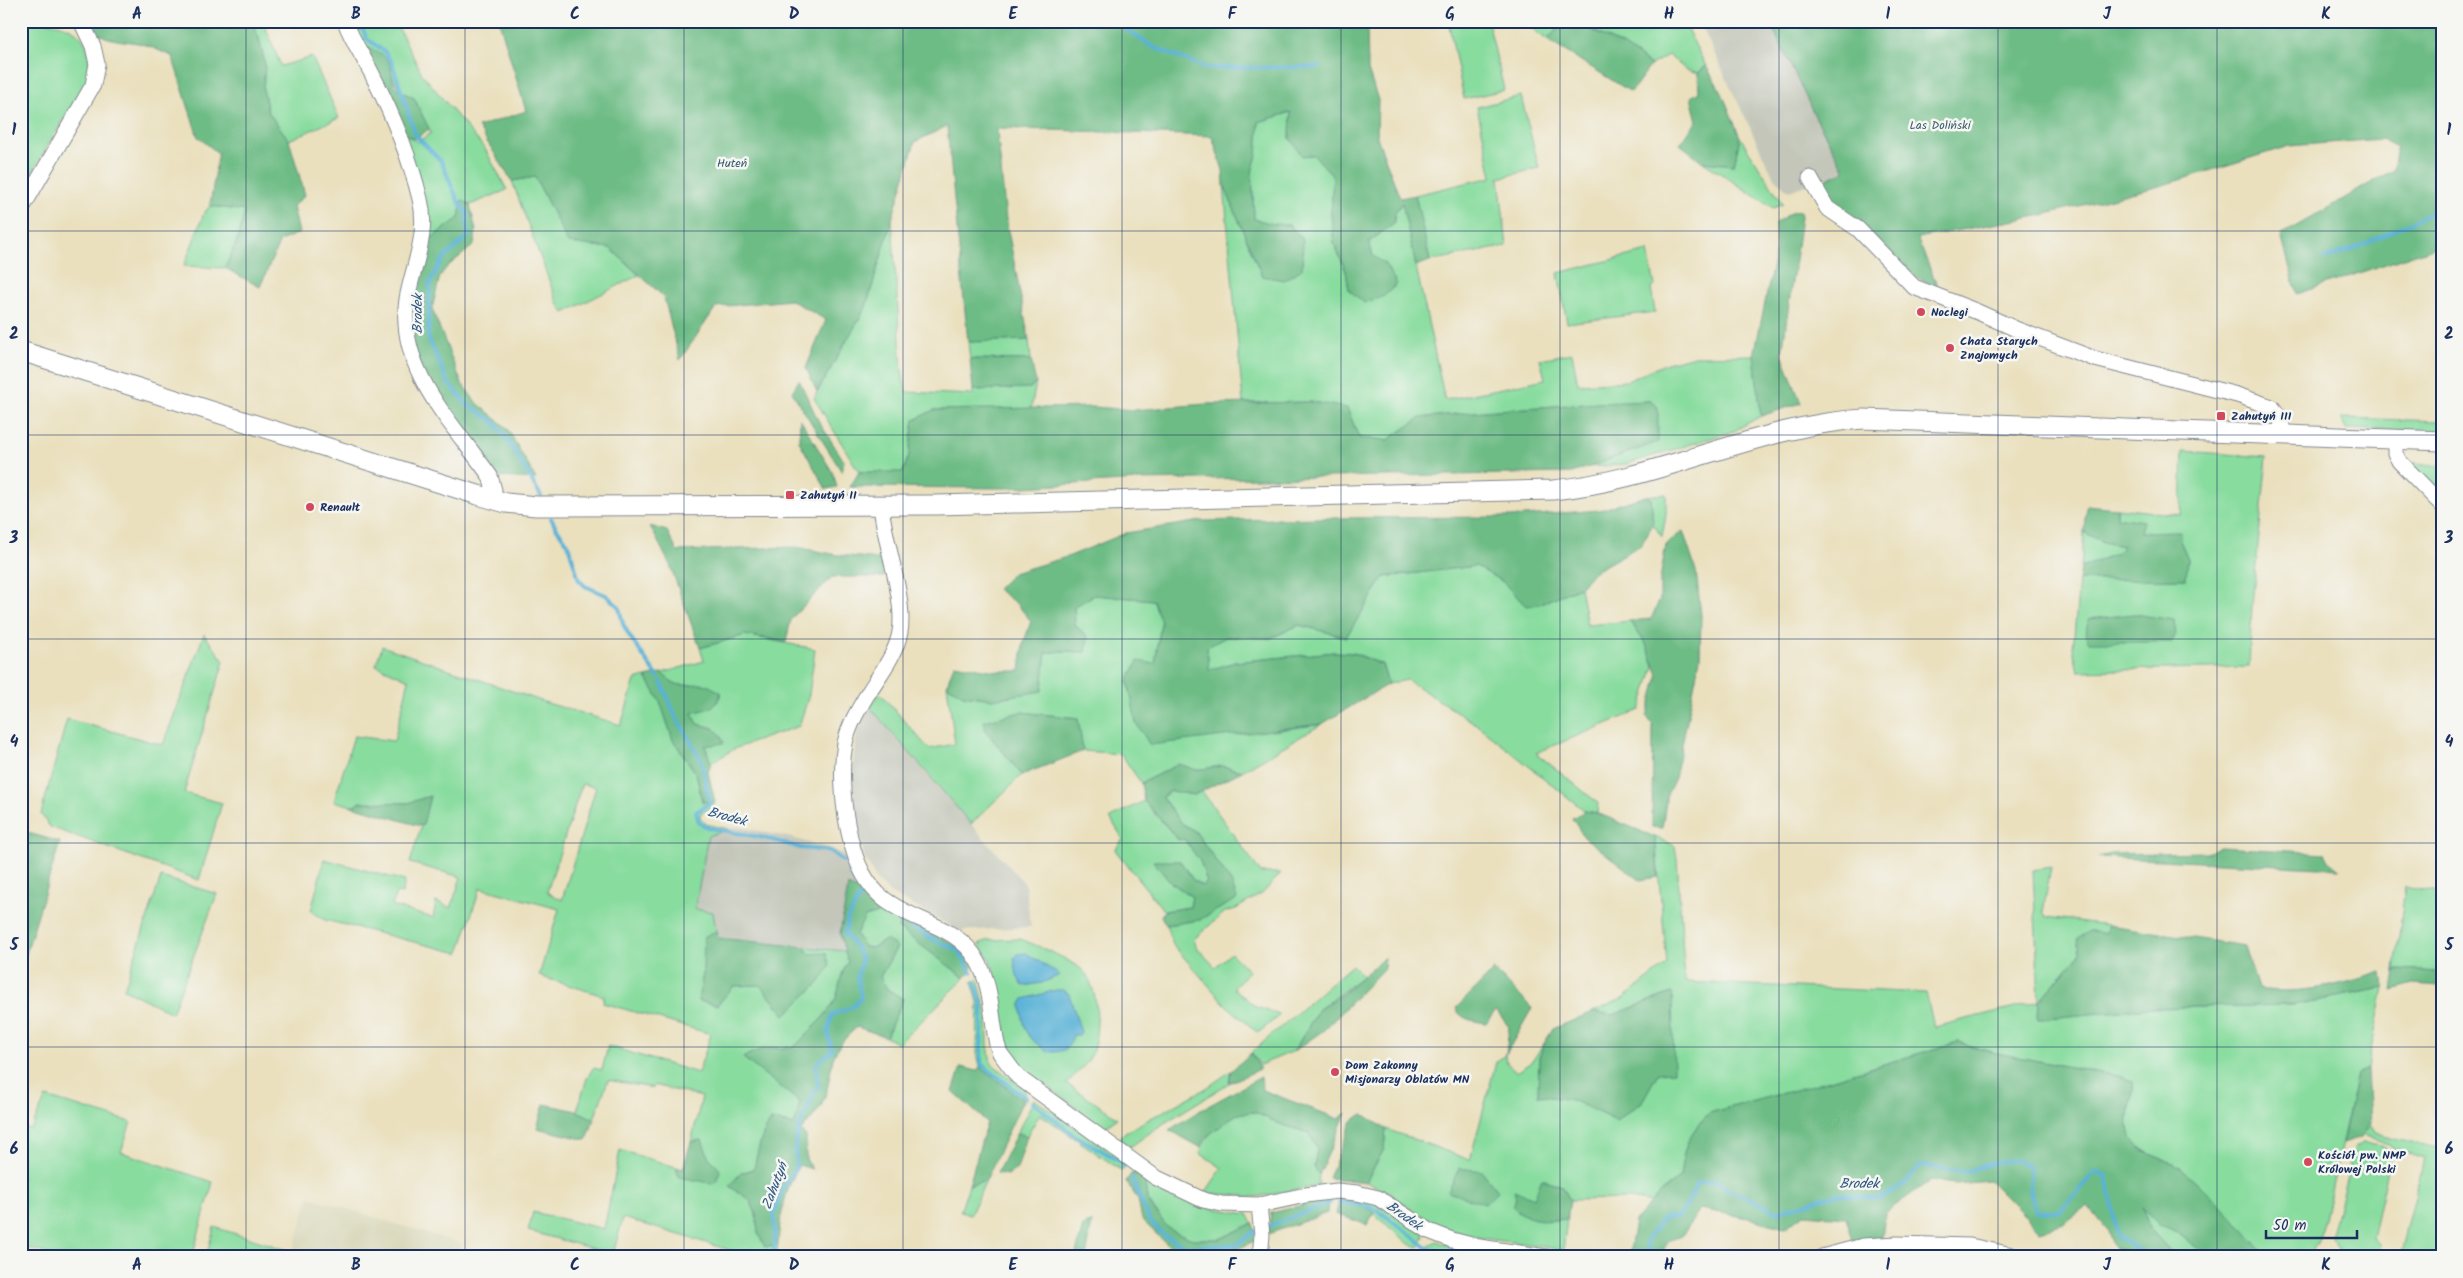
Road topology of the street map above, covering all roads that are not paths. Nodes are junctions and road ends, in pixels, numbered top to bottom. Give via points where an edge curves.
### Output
1 (68, 21) edge
2 (345, 21) edge
3 (81, 24) edge
4 (1810, 178) dead end
5 (21, 210) edge
6 (21, 351) edge
7 (2283, 435) junction
8 (2394, 440) junction
9 (2442, 441) edge
10 (493, 500) junction
11 (2442, 505) edge
12 (880, 506) junction
13 (1259, 1205) junction
14 (1260, 1257) edge
15 (1546, 1257) edge
16 (1822, 1257) edge
17 (2022, 1257) edge

1 - 3 street
2 - 10 street via 388,107 421,200 421,242 407,300 410,351 418,374 490,476
3 - 5 street via 93,46 97,64 94,85
4 - 7 street via 1827,208 1858,230 1914,287 2095,359 2272,407 2281,419
6 - 10 main road
7 - 8 main road
7 - 12 main road via 1864,419 1808,425 1602,484 1554,490
8 - 9 main road
8 - 11 street via 2398,460
10 - 12 main road via 547,506
12 - 13 street via 901,610 900,631 896,646 852,720 845,743 844,796 849,836 862,872 883,898 961,941 973,954 986,980 1000,1053 1018,1077 1155,1177 1179,1190 1222,1204
13 - 14 street
13 - 15 street via 1306,1195 1357,1193 1378,1198 1429,1232 1452,1240
16 - 17 street via 1863,1246 1897,1244 1970,1246

